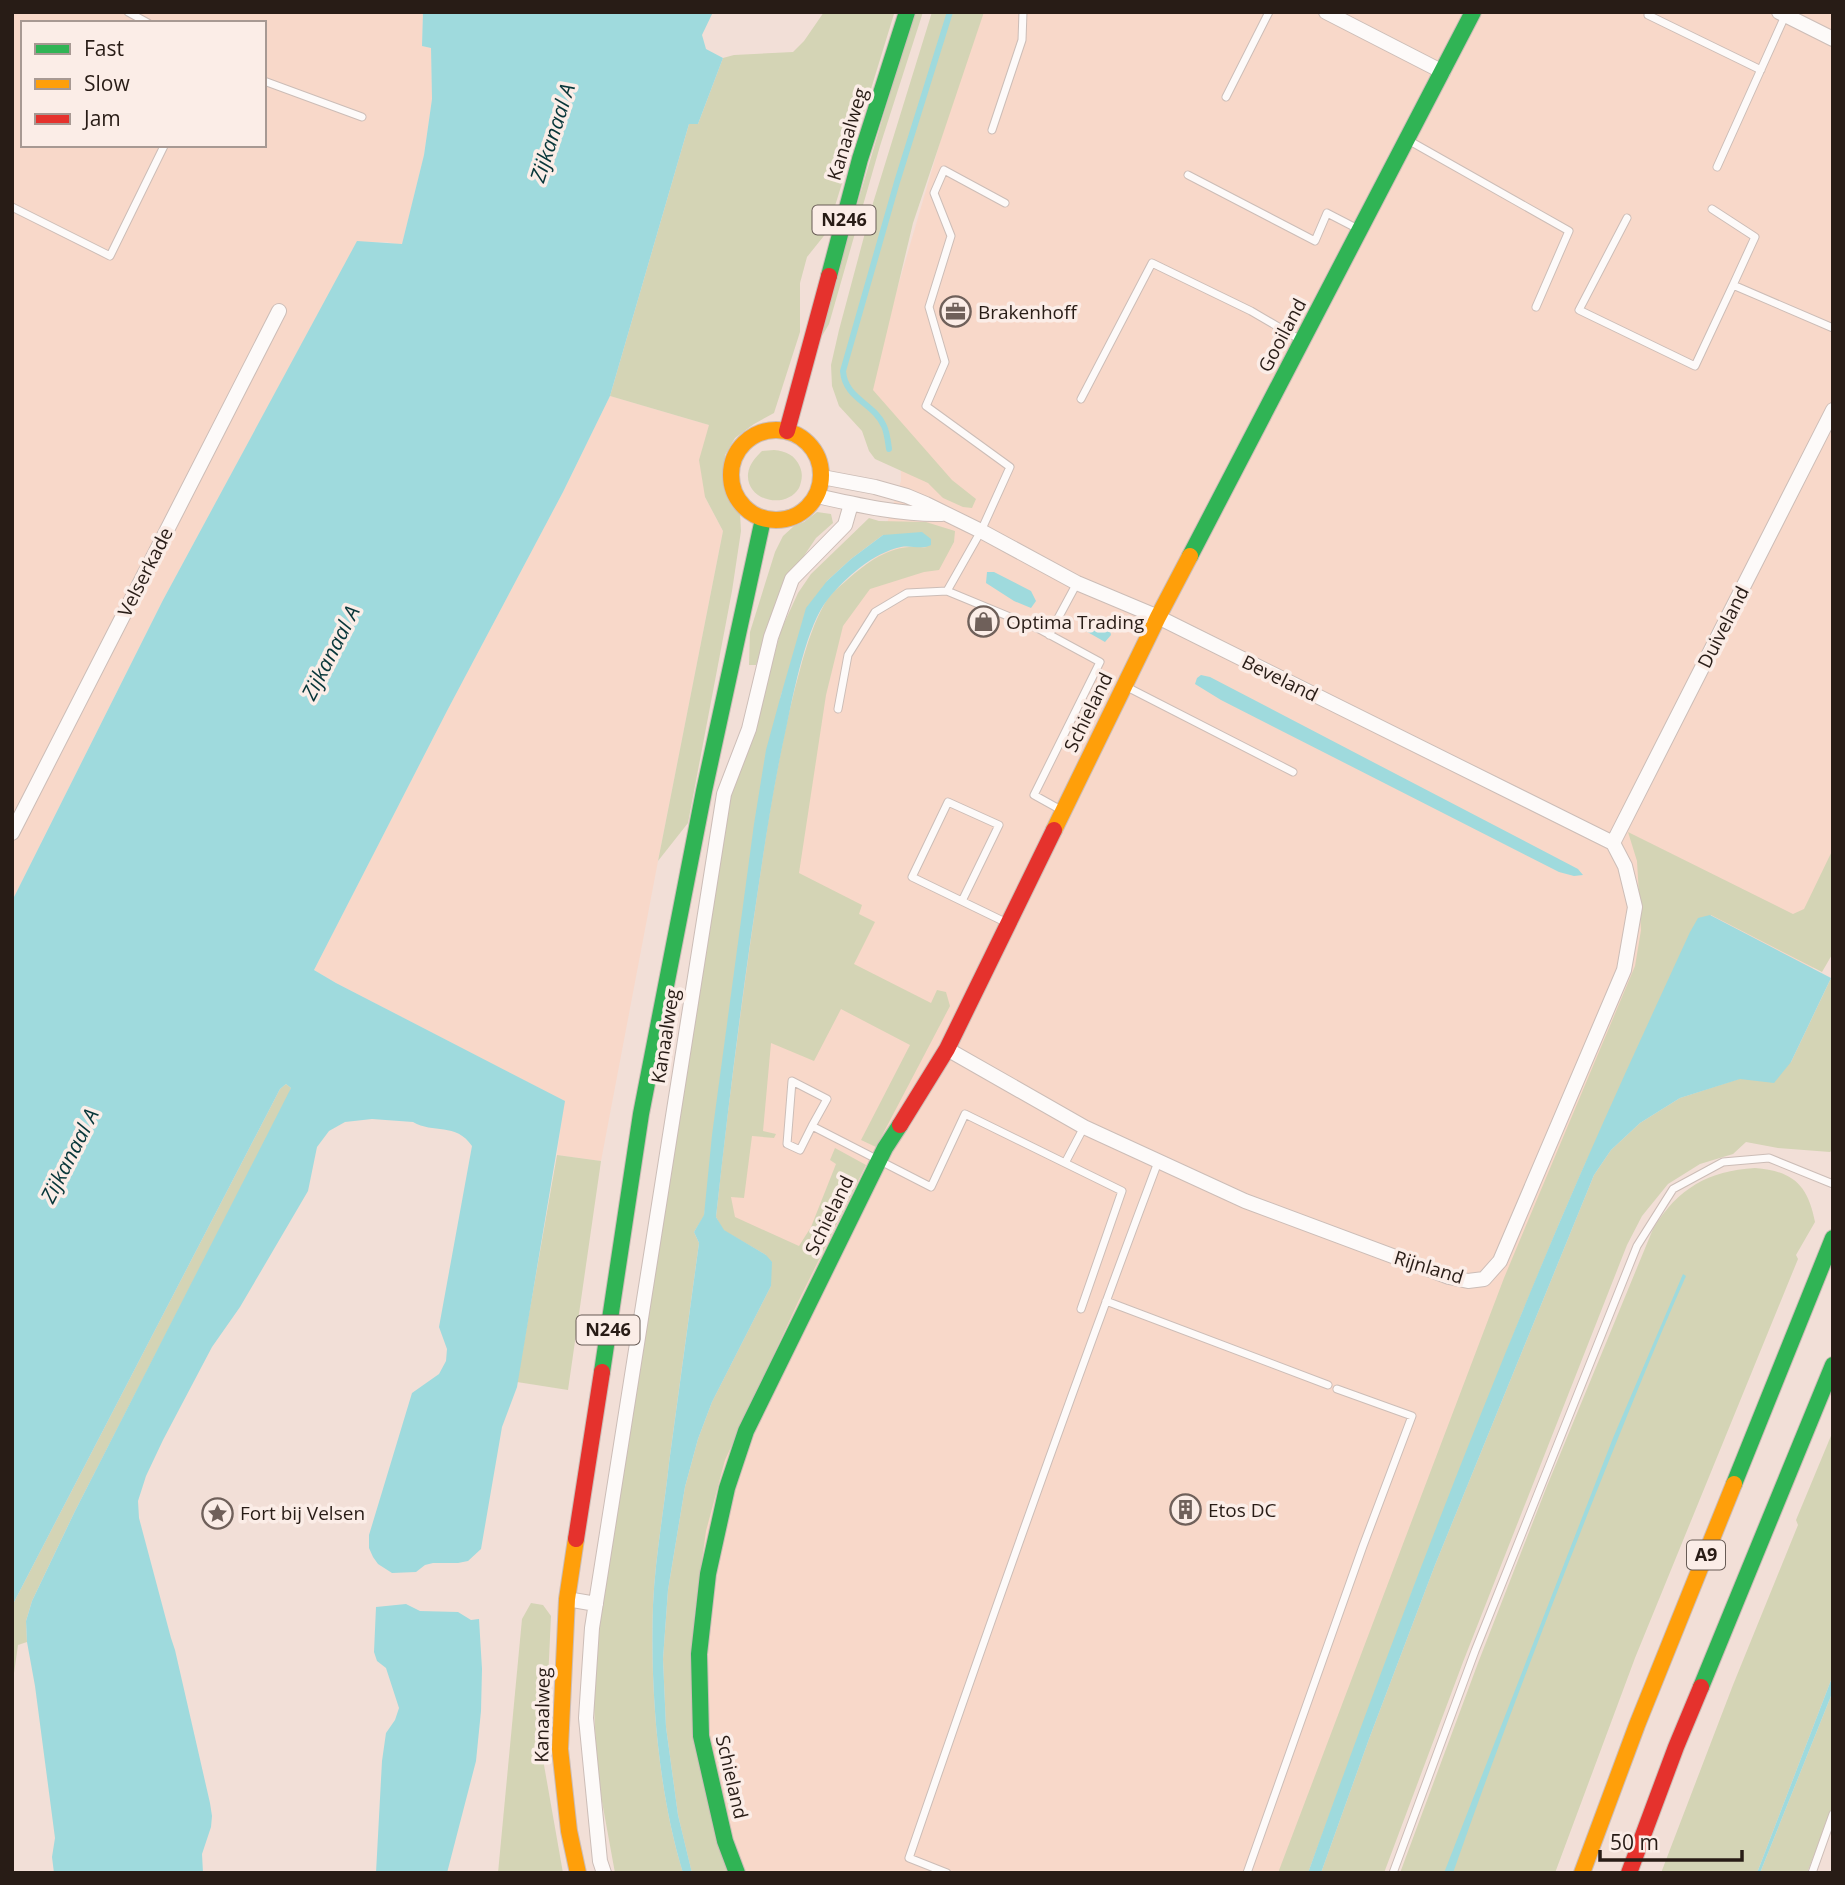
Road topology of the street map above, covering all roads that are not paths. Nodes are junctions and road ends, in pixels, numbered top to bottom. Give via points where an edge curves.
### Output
1 (128, 12) edge
2 (907, 12) edge
3 (1023, 12) edge
4 (1269, 12) edge
5 (1326, 12) edge
6 (1473, 12) edge
7 (1649, 12) edge
8 (1782, 14) edge
9 (144, 21) edge
10 (1833, 39) edge
11 (1761, 70) junction
12 (1443, 72) junction
13 (266, 82) edge
14 (1226, 97) dead end
15 (362, 117) dead end
16 (992, 130) dead end
17 (1407, 140) junction
18 (164, 147) edge
19 (1717, 167) dead end
20 (1188, 175) dead end
21 (1005, 203) dead end
22 (12, 207) edge
23 (1712, 209) dead end
24 (1628, 218) dead end
25 (1360, 230) junction
26 (1732, 285) junction
27 (1536, 307) dead end
28 (278, 311) dead end
29 (1833, 328) edge
30 (1303, 341) junction
31 (1081, 399) dead end
32 (1833, 410) edge
33 (787, 430) junction
34 (822, 477) junction
35 (817, 496) junction
36 (851, 504) junction
37 (947, 514) junction
38 (763, 519) junction
39 (981, 531) junction
40 (1077, 583) junction
41 (947, 591) junction
42 (1158, 617) junction
43 (1049, 635) junction
44 (1124, 686) junction
45 (838, 709) dead end
46 (1293, 772) dead end
47 (1063, 812) junction
48 (12, 833) edge
49 (1614, 843) junction
50 (962, 901) junction
51 (1009, 924) junction
52 (947, 1049) junction
53 (812, 1126) junction
54 (1084, 1127) junction
55 (879, 1161) junction
56 (1158, 1162) junction
57 (1065, 1163) junction
58 (1833, 1184) edge
59 (1833, 1238) edge
60 (1106, 1301) junction
61 (1081, 1309) dead end
62 (1833, 1365) edge
63 (1328, 1385) dead end
64 (1337, 1389) dead end
65 (567, 1599) junction
66 (596, 1604) junction
67 (1833, 1814) edge
68 (578, 1873) edge
69 (604, 1873) edge
70 (737, 1873) edge
71 (947, 1873) edge
72 (1247, 1873) edge
73 (1393, 1873) edge
74 (1582, 1873) edge
75 (1629, 1873) edge
76 (1812, 1873) edge

1 - 9 lane
2 - 33 main road, Kanaalweg / N246 via 860,159
3 - 16 lane via 1022,40
4 - 14 lane
5 - 12 street
6 - 12 main road, Gooiland
7 - 11 lane
8 - 10 street
8 - 11 lane
11 - 19 lane
12 - 17 main road, Gooiland
13 - 15 lane
17 - 25 main road, Gooiland
17 - 27 lane via 1569,231
18 - 22 lane via 110,256
20 - 25 lane via 1315,241 1327,213
21 - 39 lane via 944,170 934,193 951,236 929,307 945,362 926,407 1010,467
23 - 26 lane via 1755,237
24 - 26 lane via 1579,310 1695,366
25 - 30 main road, Gooiland
26 - 29 lane
28 - 48 street, Velserkade
30 - 31 lane via 1152,263
30 - 42 main road, Gooiland
32 - 49 street, Duiveland
33 - 34 main road via 813,447
33 - 38 main road via 764,431 743,443 732,463 731,487 743,507
34 - 35 main road
34 - 37 street, Beveland via 907,496
35 - 36 street, Beveland
35 - 38 main road via 794,517
36 - 37 street, Beveland
36 - 66 street, Kanaalweg via 845,525 792,579 771,637 749,729 724,794
37 - 39 street, Beveland
38 - 65 main road, Kanaalweg / N246 via 641,1114
39 - 40 street, Beveland
39 - 41 lane
40 - 42 street, Beveland
40 - 43 lane
41 - 43 lane
41 - 45 lane via 907,593 875,612 848,655
42 - 44 main road, Schieland
42 - 49 street, Beveland
43 - 47 lane via 1100,662 1034,794
44 - 46 lane
44 - 47 main road, Schieland
47 - 51 main road, Schieland
49 - 56 street, Rijnland via 1635,907 1624,970 1500,1261 1484,1279 1449,1277 1245,1201
50 - 50 lane via 912,877 948,802 999,825
50 - 51 lane
51 - 52 main road, Schieland
52 - 54 street, Rijnland
52 - 55 main road, Schieland
53 - 53 lane via 827,1099 792,1082 787,1144 800,1150
53 - 55 lane
54 - 56 street, Rijnland
54 - 57 lane
55 - 57 lane via 930,1187 965,1114
55 - 70 main road, Schieland via 746,1432 727,1488 708,1574 699,1654 701,1737
56 - 60 lane
57 - 61 lane via 1122,1191
58 - 73 lane via 1769,1158 1723,1162 1673,1189 1637,1246 1475,1651
59 - 74 main road, A9
60 - 63 lane
60 - 71 lane via 909,1858
62 - 75 main road, A9
64 - 72 lane via 1412,1416
65 - 66 street
65 - 68 main road, Kanaalweg / N246 via 560,1749
66 - 69 street, Kanaalweg via 586,1718
67 - 76 lane

